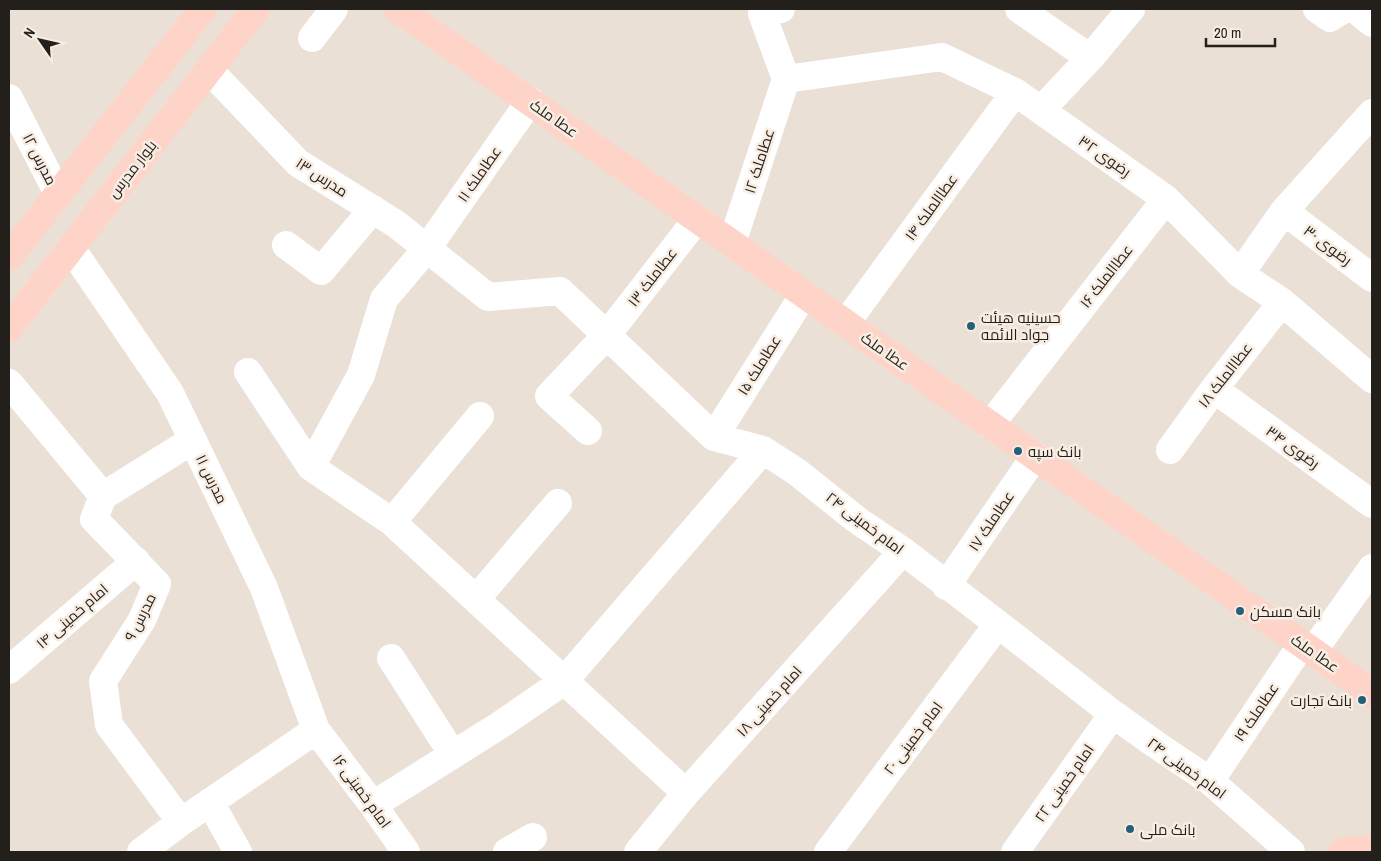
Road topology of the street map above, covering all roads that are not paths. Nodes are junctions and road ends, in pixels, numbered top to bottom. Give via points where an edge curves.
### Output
1 (256, 9) edge
2 (334, 9) edge
3 (398, 9) edge
4 (1019, 9) edge
5 (1131, 9) edge
6 (1317, 9) edge
7 (1344, 9) edge
8 (1355, 9) edge
9 (766, 10) edge
10 (199, 11) edge
11 (1372, 23) edge
12 (312, 38) dead end
13 (1090, 58) junction
14 (209, 70) junction
15 (786, 79) junction
16 (1015, 92) junction
17 (9, 98) edge
18 (530, 101) junction
19 (1041, 110) junction
20 (1372, 113) edge
21 (58, 194) junction
22 (1166, 199) junction
23 (373, 209) junction
24 (1284, 211) junction
25 (697, 219) junction
26 (732, 243) junction
27 (286, 245) dead end
28 (428, 247) junction
29 (71, 248) junction
30 (9, 257) edge
31 (1240, 274) junction
32 (1372, 278) edge
33 (804, 294) junction
34 (1282, 302) junction
35 (846, 323) junction
36 (9, 328) edge
37 (606, 335) junction
38 (248, 372) dead end
39 (1372, 379) edge
40 (9, 383) edge
41 (1214, 389) junction
42 (480, 416) dead end
43 (990, 424) junction
44 (588, 431) dead end
45 (714, 437) junction
46 (193, 440) junction
47 (763, 450) junction
48 (1170, 450) dead end
49 (1035, 456) junction
50 (311, 467) junction
51 (103, 496) junction
52 (558, 503) dead end
53 (1372, 504) edge
54 (392, 522) junction
55 (903, 552) junction
56 (136, 561) junction
57 (1372, 568) edge
58 (946, 586) junction
59 (476, 599) junction
60 (998, 624) junction
61 (1307, 648) junction
62 (391, 658) dead end
63 (9, 670) edge
64 (564, 681) junction
65 (1372, 693) edge
66 (1113, 714) junction
67 (316, 730) junction
68 (453, 755) junction
69 (1210, 781) junction
70 (686, 793) junction
71 (210, 802) junction
72 (373, 805) junction
73 (180, 822) junction
74 (533, 838) dead end
75 (1372, 848) edge
76 (141, 852) edge
77 (238, 852) edge
78 (406, 852) edge
79 (507, 852) edge
80 (638, 852) edge
81 (828, 852) edge
82 (1015, 852) edge
83 (1291, 852) edge
84 (1342, 852) edge

1 - 14 main road, بلوار مدرس
2 - 12 street
3 - 18 main road, عطا ملک
4 - 13 street
5 - 13 street
6 - 7 street via 1330,18
8 - 11 street
9 - 15 street
10 - 21 main road
13 - 19 street
14 - 23 street, مدرس ۱۳ via 298,163
14 - 29 main road, بلوار مدرس
15 - 16 street, رضوی ۳۲ via 942,56
15 - 26 street, عطاملک ۱۲
16 - 19 street, رضوی ۳۲
16 - 35 street, عطاالملک ۱۴
17 - 21 street, مدرس ۱۲
18 - 25 main road, عطا ملک
18 - 28 street, عطاملک ۱۱
19 - 22 street, رضوی ۳۲
20 - 24 street
21 - 30 main road
22 - 31 street, رضوی ۳۲
22 - 43 street, عطاالملک ۱۶
23 - 27 street via 321,271
23 - 28 street, مدرس ۱۳
24 - 31 street
24 - 32 street, رضوی ۳۰
25 - 26 main road, عطا ملک
25 - 37 street, عطاملک ۱۳
26 - 33 main road, عطا ملک
28 - 37 street, امام خمینی ۲۴ via 488,297 560,291
28 - 50 street, عطاملک ۱۱ via 384,299 361,374
29 - 36 main road, بلوار مدرس
29 - 46 street, مدرس ۱۱ via 170,393
31 - 34 street, رضوی ۳۲
33 - 35 main road, عطا ملک
33 - 45 street, عطاملک ۱۵
34 - 39 street, رضوی ۳۲
34 - 41 street, عطاالملک ۱۸
35 - 43 main road, عطا ملک
37 - 44 street, عطاملک ۱۳ via 549,396
37 - 45 street, امام خمینی ۲۴
38 - 50 street
40 - 51 street
41 - 48 street, عطاالملک ۱۸
41 - 53 street, رضوی ۳۴
42 - 54 street
43 - 49 main road, عطا ملک
45 - 47 street, امام خمینی ۲۴
46 - 51 street
46 - 67 street, مدرس ۱۱ via 264,588
47 - 55 street, امام خمینی ۲۴
47 - 64 street
49 - 58 street, عطاملک ۱۷
49 - 61 main road, عطا ملک
50 - 54 street
51 - 56 street, مدرس ۹ via 94,519
52 - 59 street
54 - 59 street
55 - 58 street, امام خمینی ۲۴
55 - 70 street, امام خمینی ۱۸
56 - 63 street, امام خمینی ۱۴
56 - 73 street, مدرس ۹ via 157,584 142,620 103,681 109,725
57 - 61 street, عطاملک ۱۹
58 - 60 street, امام خمینی ۲۴
59 - 64 street
60 - 66 street, امام خمینی ۲۴
60 - 81 street, امام خمینی ۲۰
61 - 65 main road, عطا ملک
61 - 69 street, عطاملک ۱۹
62 - 68 street
64 - 68 street
64 - 70 street
66 - 69 street, امام خمینی ۲۴
66 - 82 street, امام خمینی ۲۲
67 - 71 street
67 - 72 street, امام خمینی ۱۶
68 - 72 street
69 - 83 street, امام خمینی ۲۴
70 - 80 street, امام خمینی ۱۸
71 - 73 street
71 - 77 street
72 - 78 street, امام خمینی ۱۶
73 - 76 street
74 - 79 street
75 - 84 main road

